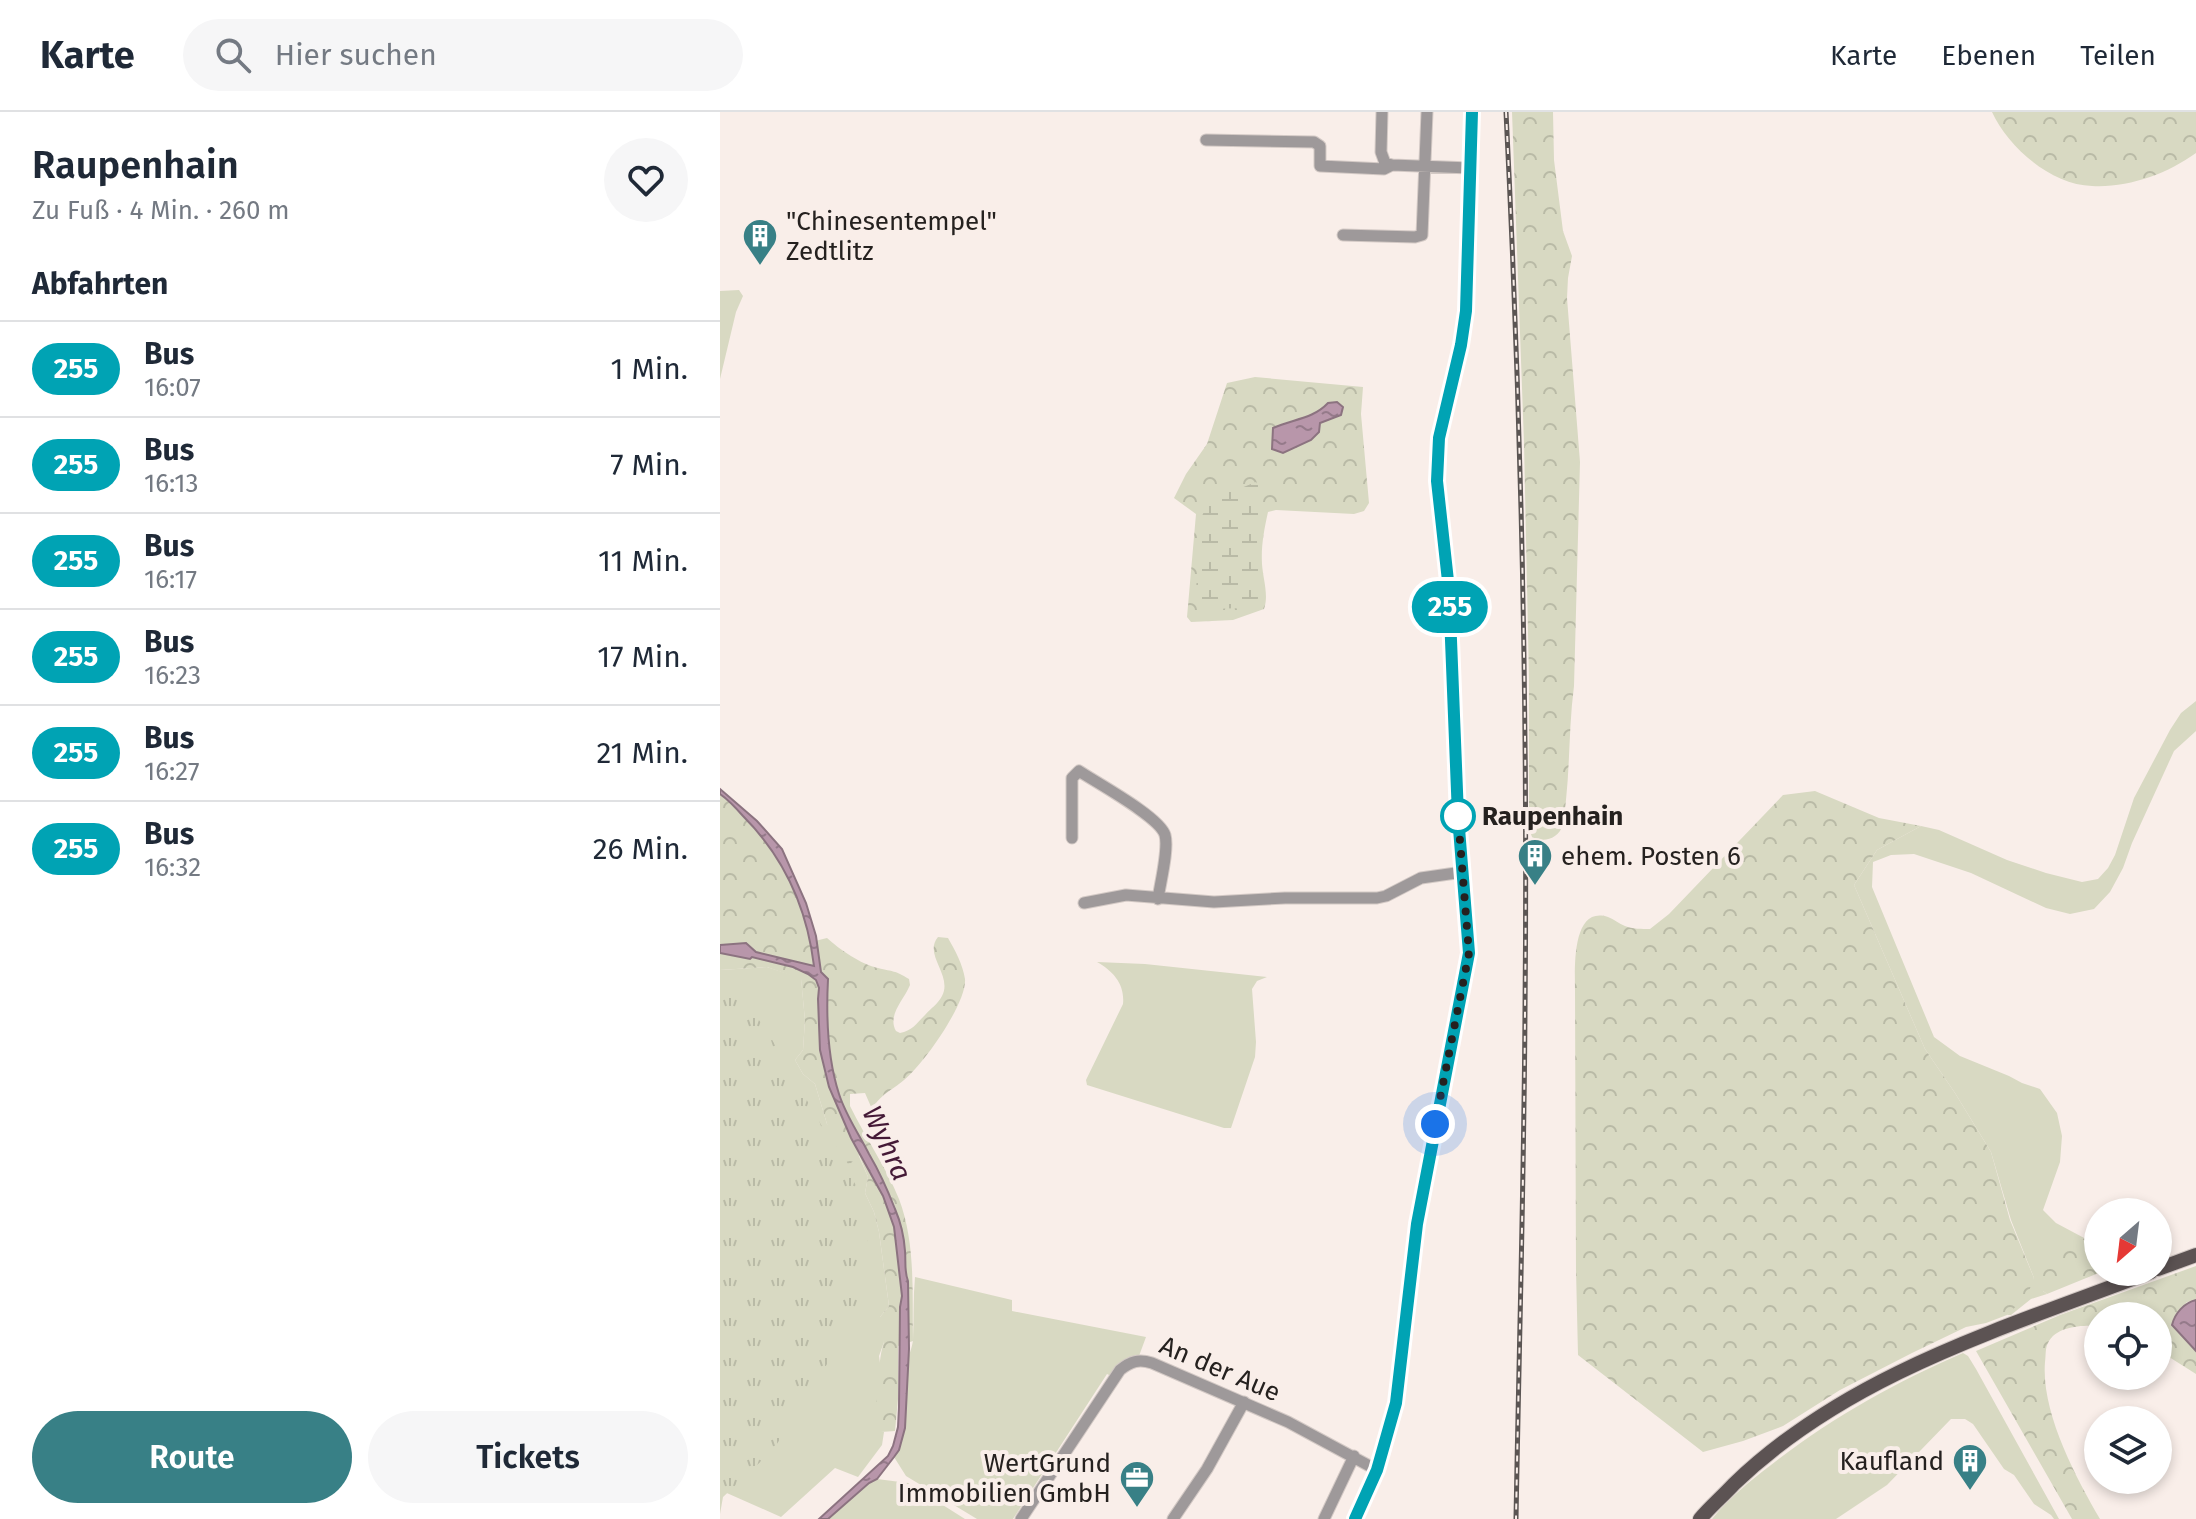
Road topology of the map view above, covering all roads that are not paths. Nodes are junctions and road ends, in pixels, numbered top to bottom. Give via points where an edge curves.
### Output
1 (1382, 112) edge
2 (1427, 112) edge
3 (1472, 112) edge
4 (1206, 140) dead end
5 (1392, 165) junction
6 (1426, 167) junction
7 (1470, 168) junction
8 (1343, 235) dead end
9 (1072, 838) dead end
10 (1463, 872) junction
11 (1158, 899) junction
12 (1084, 903) dead end
13 (2196, 1255) edge
14 (2172, 1264) edge
15 (2115, 1286) edge
16 (1244, 1402) junction
17 (1354, 1456) junction
18 (1377, 1470) junction
19 (1021, 1519) edge
20 (1173, 1519) edge
21 (1324, 1519) edge
22 (1356, 1519) edge
23 (1700, 1519) edge

1 - 5 street via 1382,158
2 - 6 street
3 - 7 street
4 - 5 street via 1314,142 1320,146 1320,166
5 - 6 street
6 - 7 street
6 - 8 street via 1422,235
7 - 10 street via 1466,311 1437,463
9 - 11 street via 1072,778 1079,771 1158,822 1166,837
10 - 11 street via 1421,878 1377,898
10 - 18 street via 1469,953 1417,1224 1399,1384
11 - 12 street via 1126,895
13 - 14 main road
15 - 23 main road via 1878,1382 1793,1435
16 - 17 street, An der Aue
16 - 19 street, An der Aue via 1152,1363 1129,1363
16 - 20 street
17 - 18 street, An der Aue
17 - 21 street
18 - 22 street

